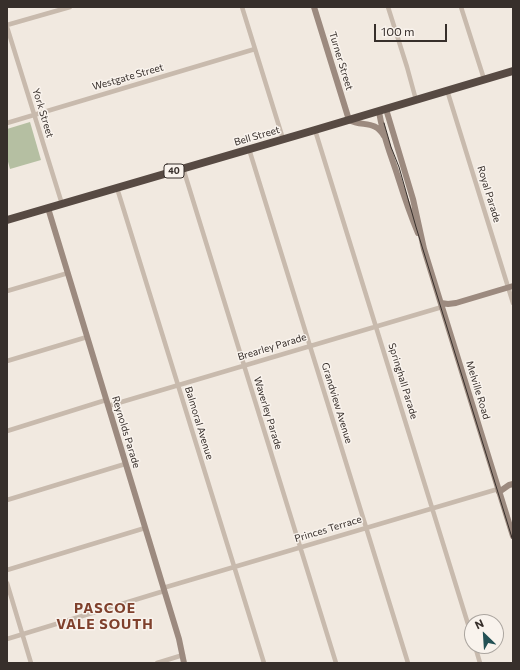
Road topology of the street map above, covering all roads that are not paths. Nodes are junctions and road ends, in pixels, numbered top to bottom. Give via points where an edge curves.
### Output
1 (70, 7) edge
2 (242, 7) edge
3 (314, 7) edge
4 (388, 7) edge
5 (461, 7) edge
6 (7, 26) edge
7 (255, 49) junction
8 (513, 71) edge
9 (484, 80) junction
10 (447, 90) junction
11 (416, 100) junction
12 (382, 110) junction
13 (34, 114) junction
14 (350, 120) junction
15 (7, 123) edge
16 (315, 130) junction
17 (384, 136) junction
18 (283, 139) junction
19 (249, 149) junction
20 (183, 168) junction
21 (117, 188) junction
22 (62, 204) junction
23 (48, 208) junction
24 (7, 220) edge
25 (424, 249) junction
26 (68, 273) junction
27 (511, 287) edge
28 (7, 291) edge
29 (513, 303) edge
30 (442, 307) junction
31 (376, 327) junction
32 (87, 337) junction
33 (310, 346) junction
34 (7, 361) edge
35 (244, 366) junction
36 (178, 385) junction
37 (107, 403) junction
38 (7, 430) edge
39 (125, 464) junction
40 (511, 485) edge
41 (498, 489) junction
42 (7, 500) edge
43 (432, 508) junction
44 (145, 528) junction
45 (366, 528) junction
46 (513, 536) edge
47 (300, 547) junction
48 (234, 567) junction
49 (7, 570) edge
50 (7, 583) edge
51 (164, 590) junction
52 (465, 614) edge
53 (23, 634) junction
54 (7, 639) edge
55 (183, 655) junction
56 (31, 663) edge
57 (157, 663) edge
58 (184, 663) edge
59 (264, 663) edge
60 (336, 663) edge
61 (408, 663) edge

1 - 6 street
2 - 7 street
3 - 14 street, Turner Street
4 - 11 street
5 - 9 street
6 - 13 street, York Street
7 - 13 street, Westgate Street
7 - 18 street
8 - 9 highway, Bell Street / 40
9 - 10 highway, Bell Street / 40
10 - 11 highway, Bell Street / 40
10 - 27 street, Royal Parade
11 - 12 highway, Bell Street / 40
12 - 14 highway, Bell Street / 40
12 - 17 street, Melville Road via 381,124
12 - 25 street, Melville Road via 413,199
13 - 15 street, Westgate Street
13 - 22 street, York Street
14 - 16 highway, Bell Street / 40
14 - 17 street via 375,126
16 - 18 highway, Bell Street / 40
16 - 31 street, Springhall Parade
17 - 25 street, Melville Road
18 - 19 highway, Bell Street / 40
19 - 20 highway, Bell Street / 40
19 - 33 street, Grandview Avenue
20 - 21 highway, Bell Street / 40
20 - 35 street, Waverley Parade
21 - 22 highway, Bell Street / 40
21 - 36 street, Balmoral Avenue
22 - 23 highway, Bell Street / 40
23 - 24 highway, Bell Street / 40
23 - 26 street, Reynolds Parade
25 - 30 street, Melville Road
26 - 28 street
26 - 32 street, Reynolds Parade
27 - 29 street, Royal Parade
27 - 30 street, Brearley Parade
30 - 31 street, Brearley Parade
30 - 41 street, Melville Road
31 - 33 street, Brearley Parade
31 - 43 street, Springhall Parade
32 - 34 street
32 - 37 street, Reynolds Parade
33 - 35 street, Brearley Parade
33 - 45 street, Grandview Avenue
35 - 36 street, Brearley Parade
35 - 47 street, Waverley Parade
36 - 37 street, Brearley Parade
36 - 48 street, Balmoral Avenue
37 - 38 street, Brearley Parade
37 - 39 street, Reynolds Parade
39 - 42 street
39 - 44 street, Reynolds Parade
40 - 41 street, Princes Terrace
41 - 43 street, Princes Terrace
41 - 46 street, Melville Road
43 - 45 street, Princes Terrace
43 - 52 street, Springhall Parade
44 - 49 street
44 - 51 street, Reynolds Parade
45 - 47 street, Princes Terrace
45 - 61 street, Grandview Avenue
47 - 48 street, Princes Terrace
47 - 60 street, Waverley Parade
48 - 51 street, Princes Terrace
48 - 59 street, Balmoral Avenue
50 - 53 street
51 - 53 street, Princes Terrace
51 - 55 street, Reynolds Parade
53 - 54 street, Princes Terrace
53 - 56 street
55 - 57 street
55 - 58 street, Reynolds Parade

